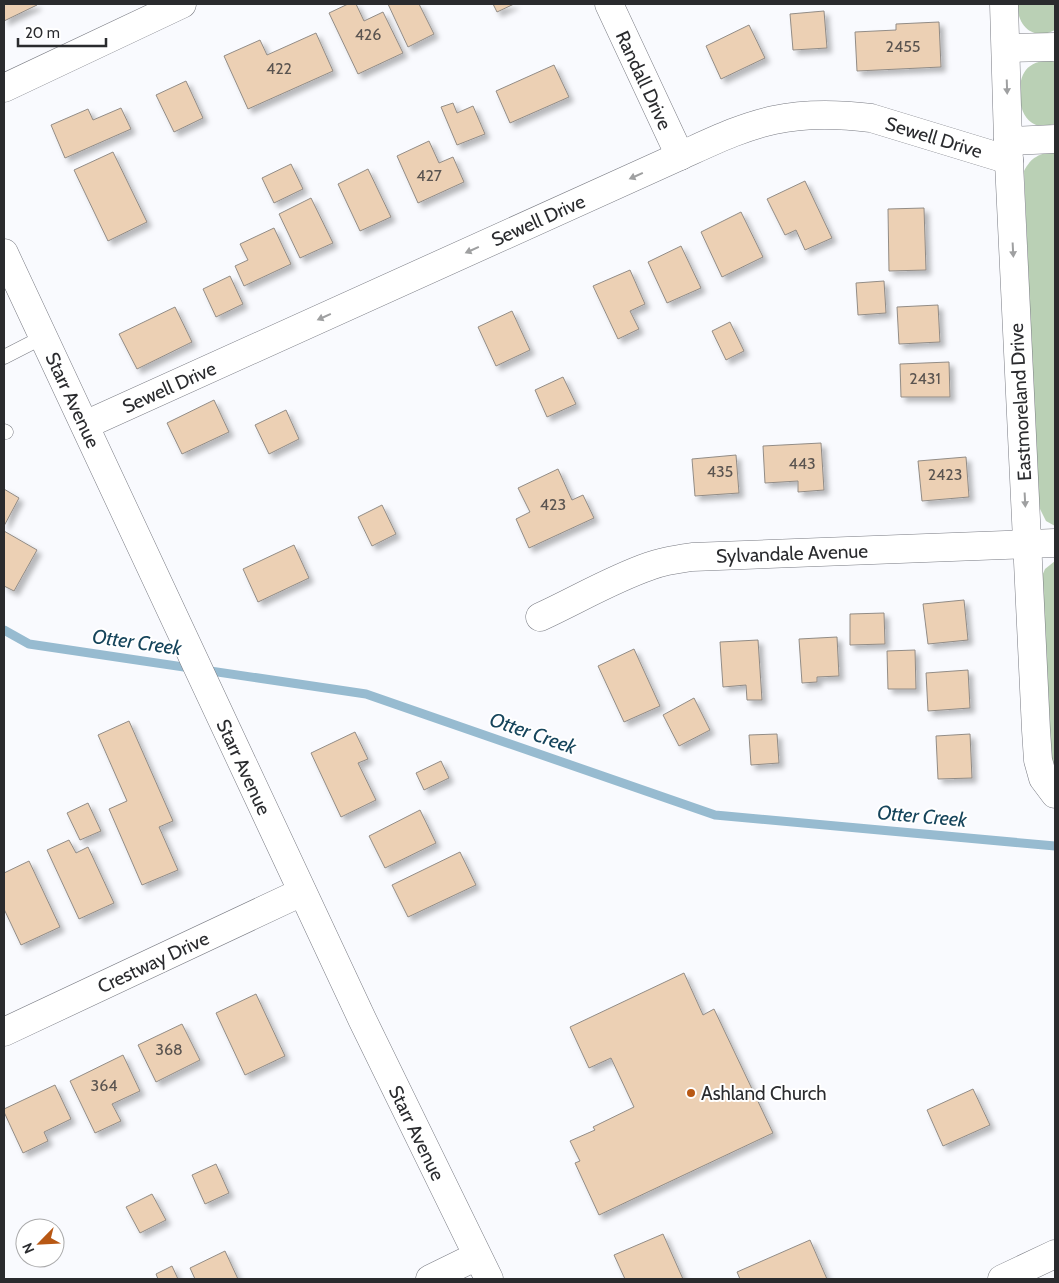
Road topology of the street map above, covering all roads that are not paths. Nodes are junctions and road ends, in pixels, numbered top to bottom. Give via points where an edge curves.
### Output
1 (182, 4) edge
2 (609, 4) edge
3 (1004, 4) edge
4 (1055, 47) edge
5 (1006, 48) junction
6 (4, 88) edge
7 (1055, 139) edge
8 (1009, 150) junction
9 (680, 156) junction
10 (4, 253) edge
11 (43, 337) junction
12 (4, 357) edge
13 (84, 425) junction
14 (1055, 543) edge
15 (1027, 544) junction
16 (540, 616) dead end
17 (1055, 794) edge
18 (302, 892) junction
19 (4, 1032) edge
20 (1055, 1254) edge
21 (483, 1267) edge
22 (430, 1279) edge
23 (1002, 1279) edge

1 - 6 street
2 - 9 street, Randall Drive
3 - 5 street, Eastmoreland Drive
4 - 5 street
5 -> 8 street, Eastmoreland Drive
7 - 8 street, Sewell Drive
8 - 9 street, Sewell Drive via 887,122 832,115 773,120 735,132
8 -> 15 street, Eastmoreland Drive
9 -> 13 street, Sewell Drive
10 - 11 street, Starr Avenue
11 - 12 lane
11 - 13 street, Starr Avenue
13 - 18 street, Starr Avenue
14 - 15 street, Sylvandale Avenue
15 - 16 street, Sylvandale Avenue via 671,560 651,565
15 - 17 street, Eastmoreland Drive via 1038,760 1043,778
18 - 19 street, Crestway Drive
18 - 21 street, Starr Avenue
20 - 23 street
21 - 22 street

